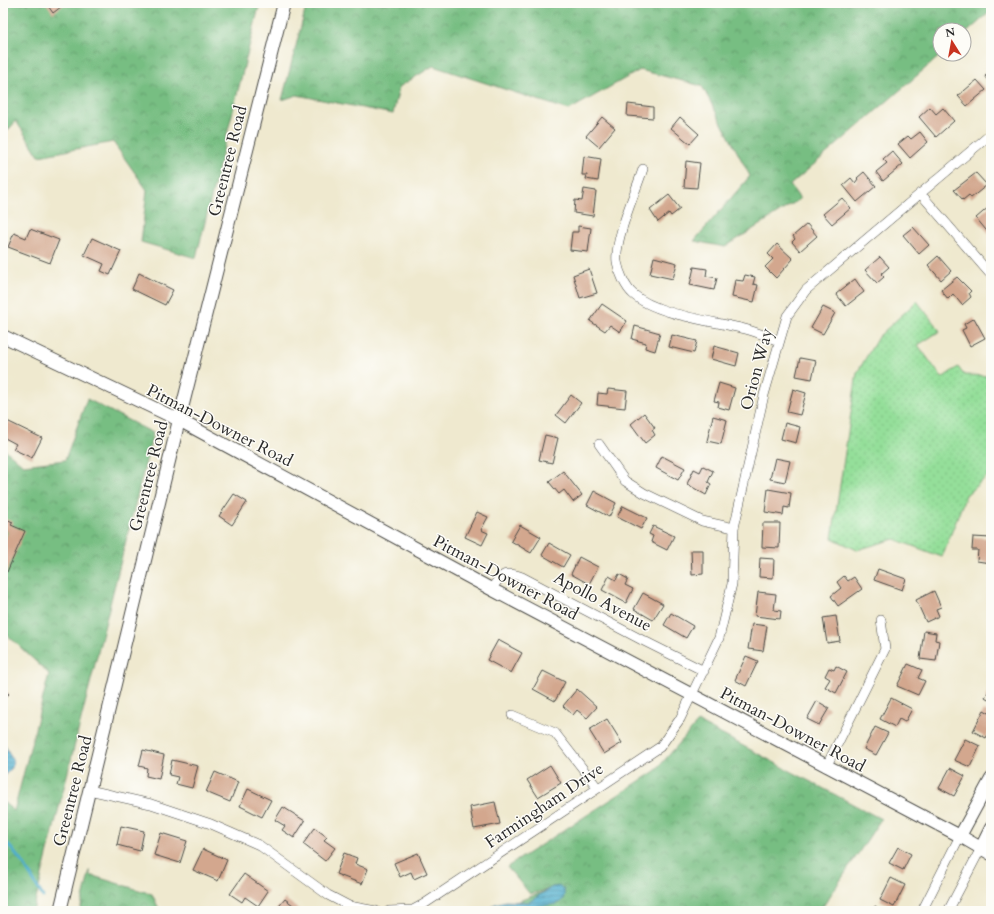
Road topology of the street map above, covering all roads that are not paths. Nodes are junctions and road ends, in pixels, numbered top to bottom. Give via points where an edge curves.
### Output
1 (284, 3) edge
2 (991, 134) edge
3 (643, 169) dead end
4 (920, 193) junction
5 (991, 275) edge
6 (3, 336) edge
7 (779, 341) junction
8 (179, 420) junction
9 (599, 444) dead end
10 (734, 528) junction
11 (491, 589) junction
12 (881, 620) dead end
13 (704, 671) junction
14 (692, 695) junction
15 (512, 715) dead end
16 (826, 767) junction
17 (991, 779) edge
18 (597, 788) junction
19 (89, 790) junction
20 (991, 828) edge
21 (960, 836) junction
22 (986, 851) edge
23 (414, 910) edge
24 (60, 911) edge
25 (376, 911) edge
26 (389, 911) edge
27 (922, 911) edge
28 (948, 911) edge

1 - 8 street, Greentree Road
2 - 4 street, Orion Way
3 - 7 street via 619,238 617,261 622,279 632,294 659,308 747,329
4 - 5 street
4 - 7 street, Orion Way via 806,290 788,316
6 - 8 street, Pitman-Downer Road
7 - 10 street, Orion Way
8 - 11 street, Pitman-Downer Road
8 - 19 street, Greentree Road
9 - 10 street via 625,481 644,493 702,521
10 - 13 street, Orion Way via 732,584 728,605 720,638
11 - 13 street, Apollo Avenue via 503,574 511,573 522,577
11 - 14 street, Pitman-Downer Road
12 - 16 street via 885,649
13 - 14 street, Orion Way
14 - 16 street, Pitman-Downer Road
14 - 18 street, Farmingham Drive via 660,747
15 - 18 street via 555,732
16 - 21 street, Pitman-Downer Road
17 - 21 street
18 - 23 street, Farmingham Drive
19 - 24 street, Greentree Road
19 - 25 street via 150,804 211,824 259,845 328,895 349,906
20 - 22 street
21 - 22 street, Pitman-Downer Road
21 - 27 street
22 - 28 street
23 - 26 street, Farmingham Drive

